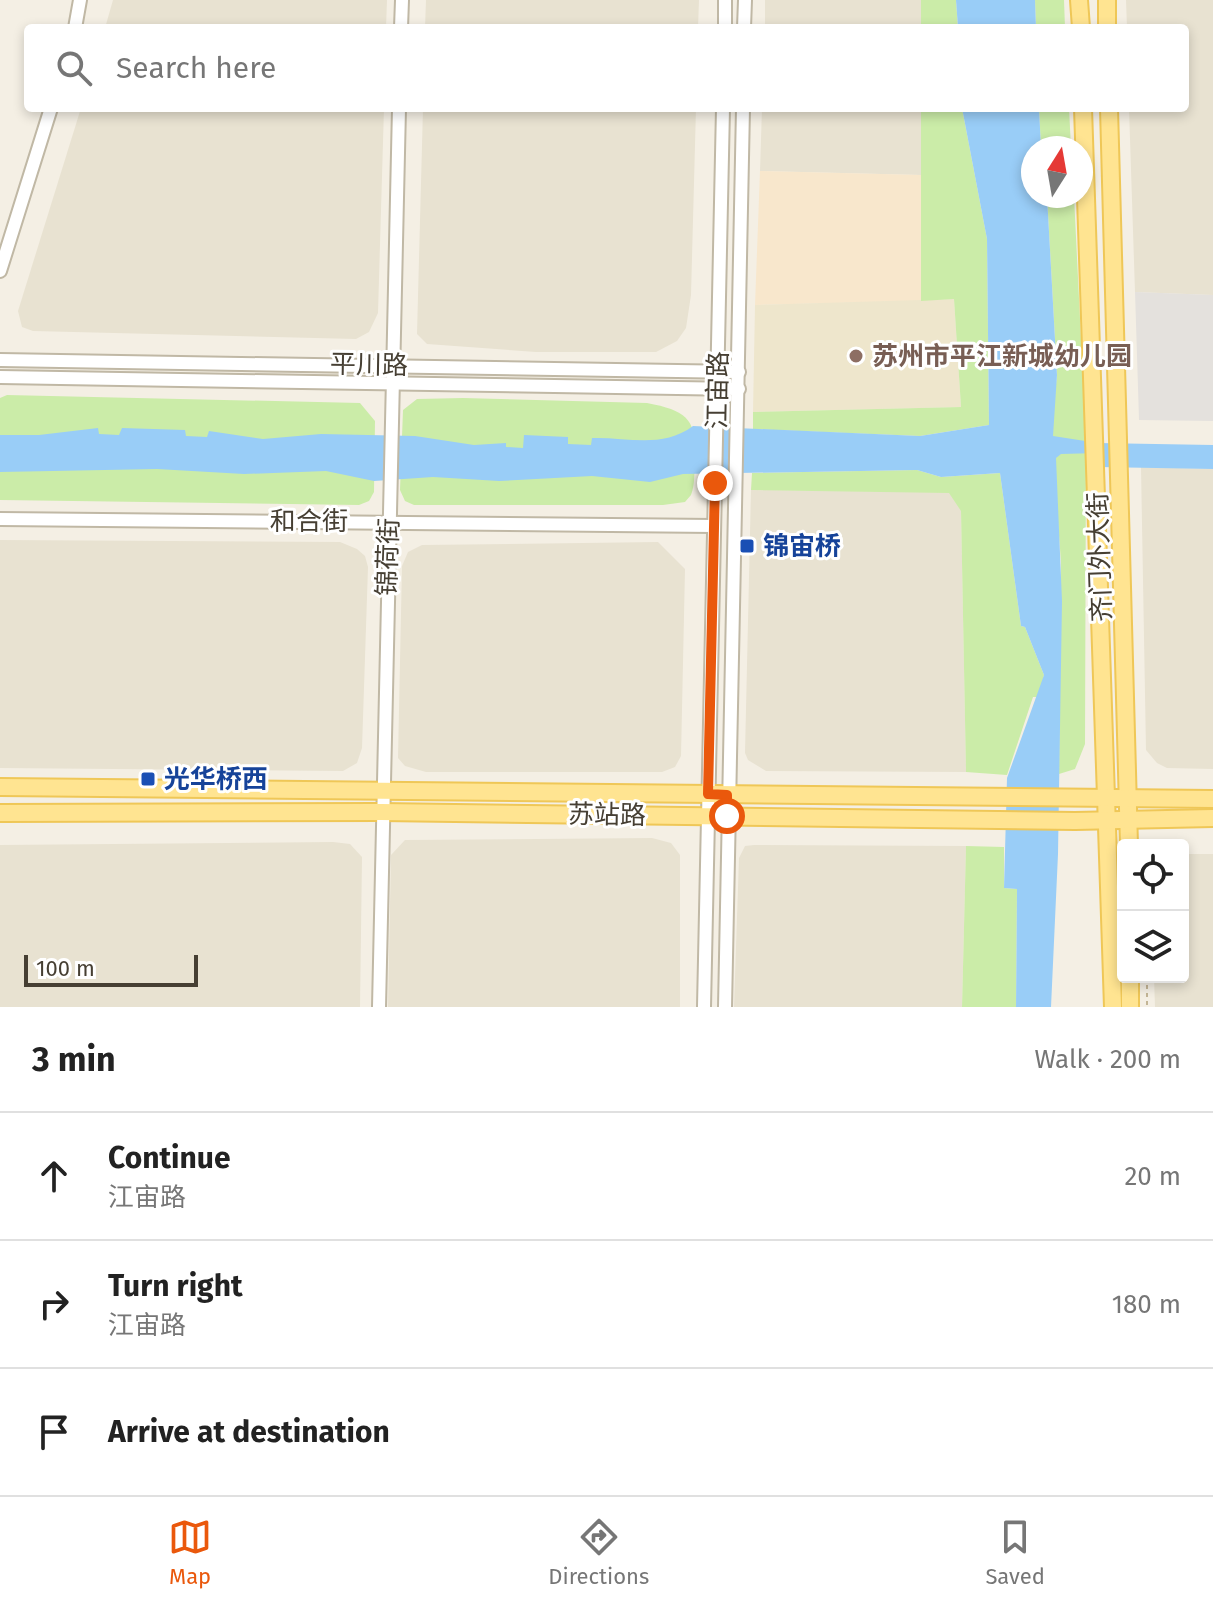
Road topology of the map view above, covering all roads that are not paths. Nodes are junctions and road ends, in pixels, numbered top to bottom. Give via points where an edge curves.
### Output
1 (80, 0) edge
2 (402, 0) edge
3 (725, 0) edge
4 (745, 0) edge
5 (1079, 0) edge
6 (1107, 0) edge
7 (76, 24) edge
8 (401, 24) edge
9 (725, 24) edge
10 (744, 24) edge
11 (1081, 24) edge
12 (1107, 24) edge
13 (50, 112) edge
14 (399, 112) edge
15 (723, 112) edge
16 (743, 112) edge
17 (1083, 112) edge
18 (1109, 112) edge
19 (0, 271) edge
20 (0, 360) edge
21 (393, 366) junction
22 (718, 372) junction
23 (739, 372) junction
24 (0, 377) edge
25 (392, 383) junction
26 (718, 388) junction
27 (739, 389) junction
28 (0, 519) edge
29 (389, 522) junction
30 (714, 526) junction
31 (0, 787) edge
32 (382, 792) junction
33 (708, 794) junction
34 (727, 795) junction
35 (1107, 797) junction
36 (1128, 797) junction
37 (1213, 799) edge
38 (381, 812) junction
39 (0, 813) edge
40 (707, 816) junction
41 (727, 816) junction
42 (1128, 817) junction
43 (1213, 818) edge
44 (1107, 820) junction
45 (1129, 839) edge
46 (1130, 983) edge
47 (379, 1007) edge
48 (704, 1007) edge
49 (725, 1007) edge
50 (1113, 1007) edge
51 (1130, 1007) edge

1 - 7 street
2 - 8 street
3 - 9 street
4 - 10 street
5 - 11 main road
6 - 12 main road
13 - 19 street
14 - 21 street, 锦荷街
15 - 22 street, 江宙路
16 - 23 street, 江宙路
17 - 35 main road, 齐门外大街
18 - 36 main road, 齐门外大街
20 - 21 street, 平川路
21 - 22 street, 平川路
21 - 25 street, 锦荷街
22 - 23 street, 平川路
22 - 26 street, 江宙路
23 - 27 street, 江宙路
24 - 25 street, 平川路
25 - 26 street, 平川路
25 - 29 street, 锦荷街
26 - 27 street, 平川路
26 - 30 street, 江宙路
27 - 34 street, 江宙路
28 - 29 street, 和合街
29 - 30 street, 和合街
29 - 32 street, 锦荷街
30 - 33 street, 江宙路
31 - 32 main road, 苏站路
32 - 33 main road, 苏站路
32 - 38 street, 锦荷街
33 - 34 main road, 苏站路
33 - 40 street, 江宙路
34 - 35 main road, 苏站路
34 - 41 street, 江宙路
35 - 36 main road, 苏站路
35 - 44 main road, 齐门外大街
36 - 37 main road, 苏站路
36 - 42 main road, 齐门外大街
38 - 39 main road, 苏站路
38 - 40 main road, 苏站路
38 - 47 street, 锦荷街
40 - 41 main road, 苏站路
40 - 48 street, 江宙路
41 - 44 main road, 苏站路
41 - 49 street, 江宙路
42 - 43 main road, 苏站路
42 - 44 main road, 苏站路
42 - 45 main road, 齐门外大街
44 - 50 main road, 齐门外大街
46 - 51 main road

